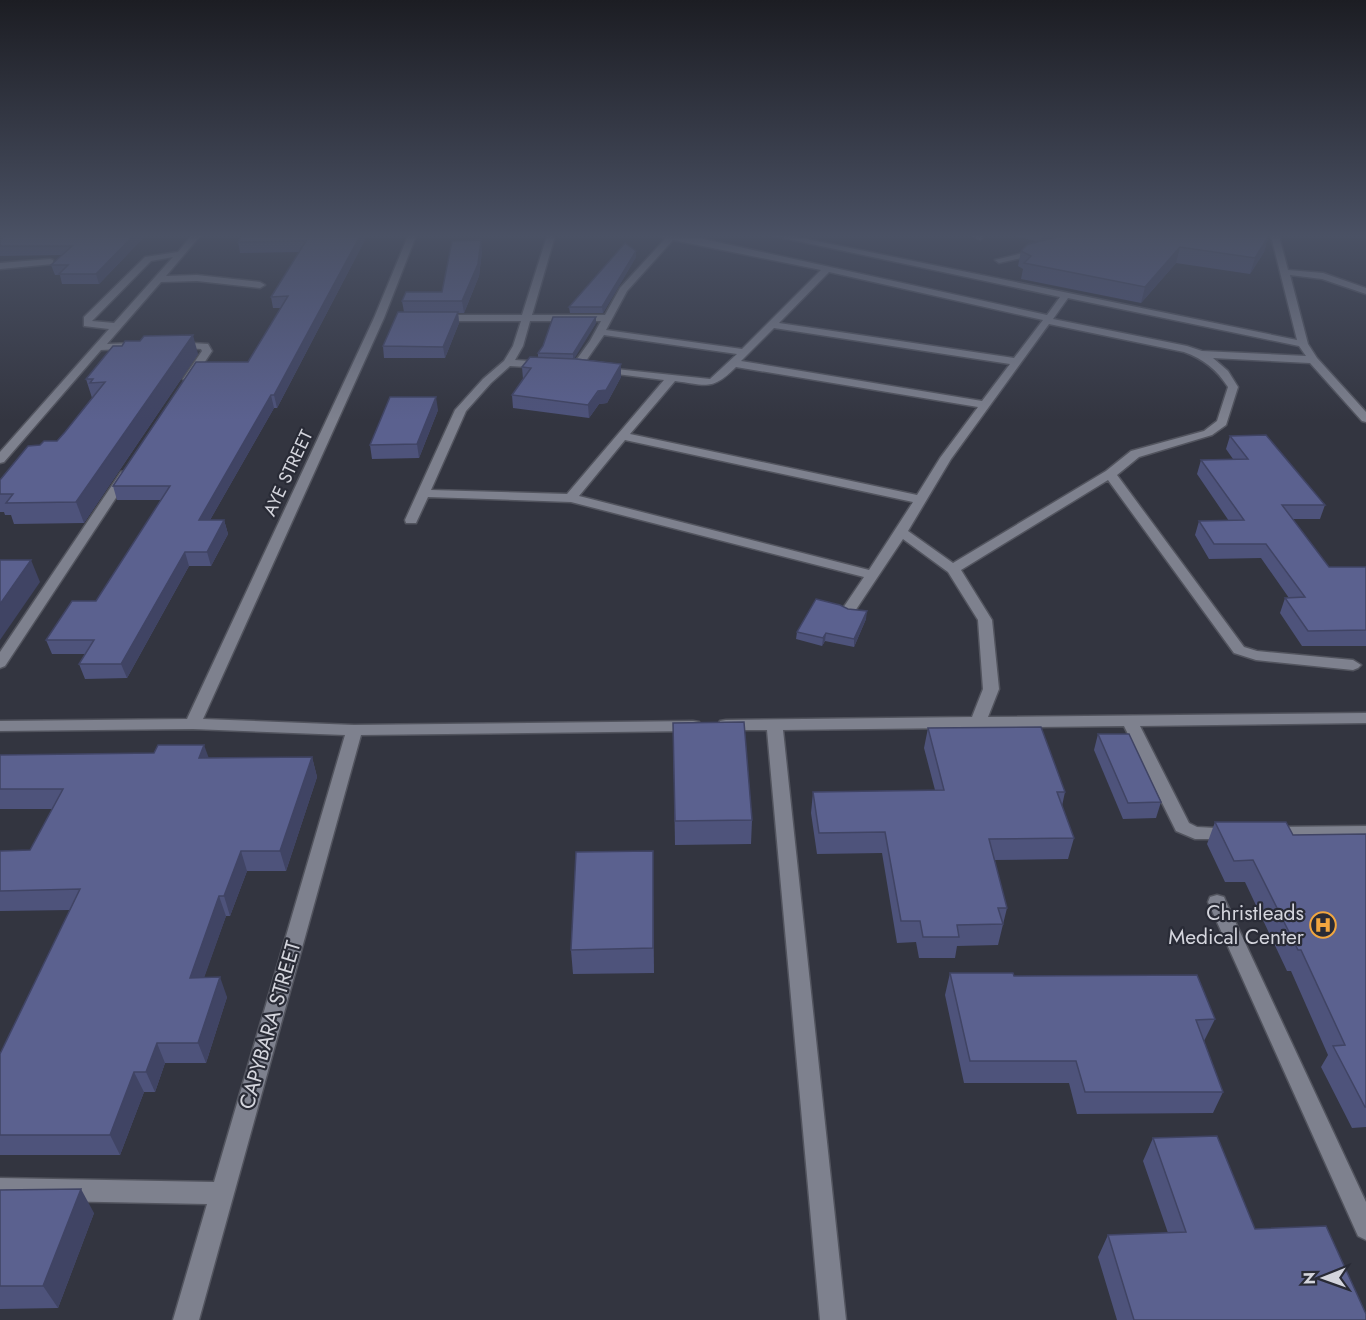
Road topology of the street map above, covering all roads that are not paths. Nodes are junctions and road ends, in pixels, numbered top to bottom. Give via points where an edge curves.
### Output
1 (108, 298) edge
2 (141, 298) edge
3 (391, 298) edge
4 (532, 298) edge
5 (619, 298) edge
6 (799, 298) edge
7 (953, 298) edge
8 (1064, 298) edge
9 (1073, 298) edge
10 (1291, 298) edge
11 (424, 318) edge
12 (607, 318) junction
13 (526, 319) junction
14 (1048, 319) junction
15 (772, 325) junction
16 (115, 326) junction
17 (600, 332) junction
18 (1303, 344) junction
19 (169, 345) edge
20 (145, 346) edge
21 (98, 347) junction
22 (743, 352) junction
23 (1203, 354) junction
24 (1313, 360) junction
25 (1017, 362) junction
26 (508, 363) junction
27 (733, 363) junction
28 (565, 365) junction
29 (672, 378) junction
30 (181, 390) edge
31 (985, 405) junction
32 (1366, 419) edge
33 (621, 436) junction
34 (0, 459) edge
35 (129, 468) edge
36 (1110, 474) junction
37 (422, 493) junction
38 (571, 498) junction
39 (919, 499) junction
40 (411, 520) dead end
41 (901, 532) junction
42 (953, 569) junction
43 (873, 575) junction
44 (848, 611) edge
45 (0, 663) edge
46 (1353, 665) dead end
47 (1366, 718) edge
48 (1129, 720) junction
49 (978, 722) junction
50 (193, 724) junction
51 (775, 724) junction
52 (0, 726) edge
53 (354, 730) junction
54 (1366, 832) edge
55 (1217, 902) dead end
56 (0, 1189) edge
57 (222, 1193) junction
58 (1366, 1228) edge
59 (186, 1320) edge
60 (833, 1320) edge

1 - 16 street via 87,319 87,324
2 - 16 street
3 - 50 street, AYE STREET
4 - 13 street
5 - 12 street
6 - 15 street
7 - 14 street
8 - 14 street
9 - 18 street
10 - 18 street
11 - 13 street
12 - 13 street
12 - 17 street
13 - 26 street
14 - 23 street
14 - 25 street
15 - 22 street
15 - 25 street
16 - 21 street
17 - 22 street
17 - 28 street
18 - 24 street
19 - 30 street via 204,346 207,351
20 - 21 street
21 - 34 street
22 - 27 street
23 - 24 street
23 - 36 street via 1233,387 1222,423 1208,433 1135,454
24 - 32 street
25 - 31 street
26 - 28 street
26 - 37 street via 460,411
27 - 29 street via 710,382
27 - 31 street
28 - 29 street
29 - 33 street
31 - 39 street
33 - 38 street
33 - 39 street
35 - 45 street
36 - 42 street
36 - 46 street via 1239,650
37 - 38 street
37 - 40 street
38 - 43 street
39 - 41 street
41 - 42 street
41 - 43 street
42 - 49 street via 985,620 991,689
43 - 44 street
47 - 48 street
48 - 49 street
48 - 54 street via 1182,827 1195,834
49 - 51 street
50 - 52 street
50 - 53 street
51 - 53 street
51 - 60 street
53 - 57 street, CAPYBARA STREET
55 - 58 street
56 - 57 street
57 - 59 street, CAPYBARA STREET

